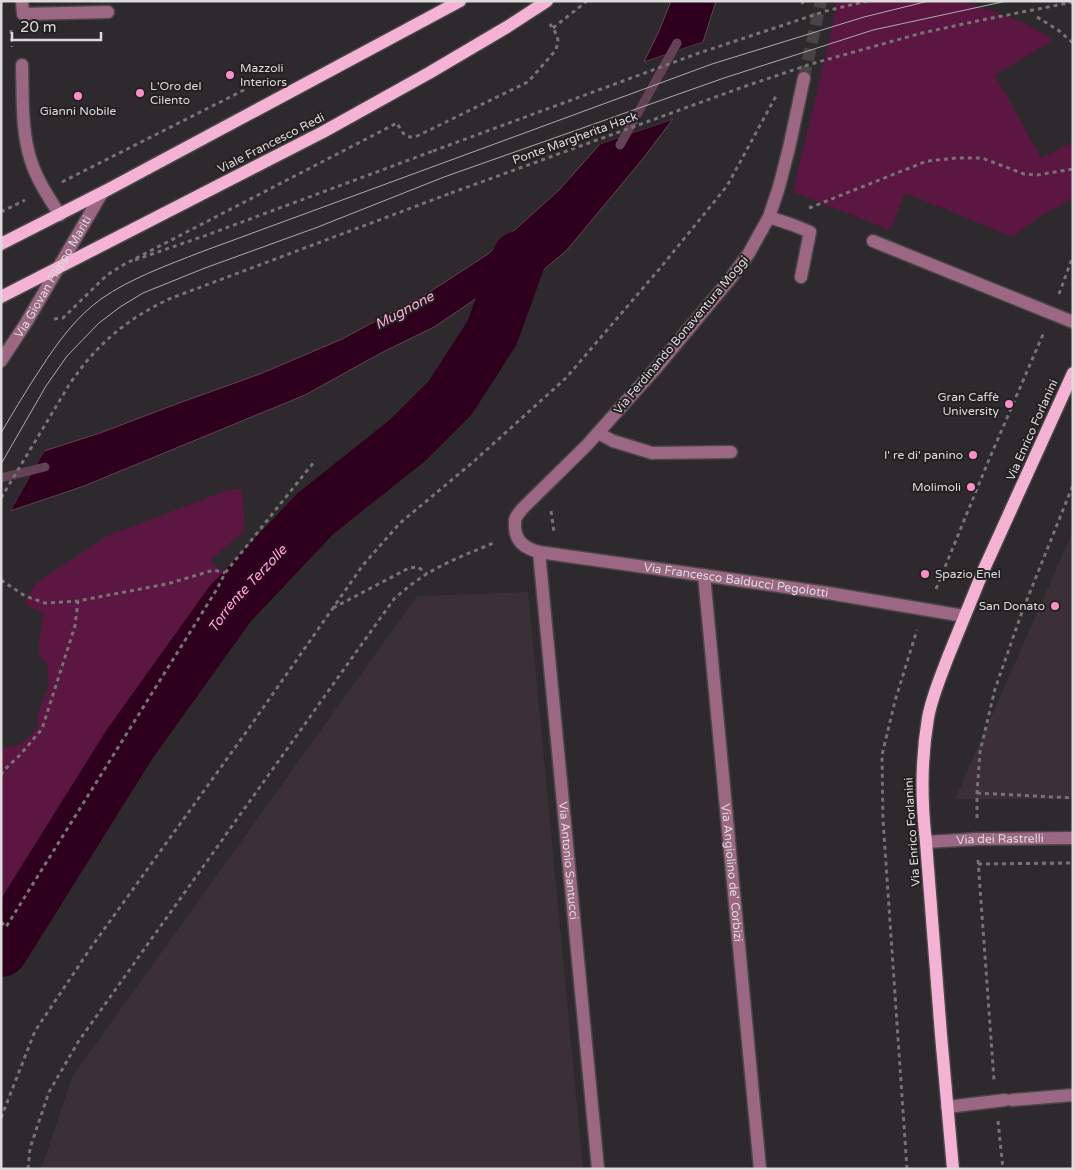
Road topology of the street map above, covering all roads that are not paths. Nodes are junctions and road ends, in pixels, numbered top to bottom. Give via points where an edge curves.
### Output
1 (460, 1) edge
2 (547, 1) edge
3 (23, 8) edge
4 (108, 12) dead end
5 (22, 65) road end
6 (804, 78) tunnel mouth
7 (102, 193) junction
8 (60, 214) junction
9 (769, 217) junction
10 (873, 240) dead end
11 (1, 244) edge
12 (58, 268) junction
13 (801, 277) dead end
14 (1, 297) edge
15 (1073, 322) edge
16 (1, 361) edge
17 (1073, 372) edge
18 (598, 433) junction
19 (731, 452) dead end
20 (515, 533) joint
21 (539, 552) junction
22 (704, 575) junction
23 (964, 616) junction
24 (1073, 838) edge
25 (926, 842) junction
26 (1073, 1095) edge
27 (947, 1107) junction
28 (598, 1169) edge
29 (760, 1169) edge
30 (953, 1169) edge

1 - 7 main road
2 - 12 main road, Viale Francesco Redi via 429,73 323,132
3 - 4 street
5 - 8 street via 25,137 31,161 44,191
6 - 9 street, Via Ferdinando Bonaventura Moggi via 789,148
7 - 8 main road
7 - 12 street, Via Giovan Filippo Mariti
8 - 11 main road
9 - 13 street via 810,232
9 - 18 street, Via Ferdinando Bonaventura Moggi via 731,278
10 - 15 street
12 - 14 main road, Viale Francesco Redi
12 - 16 street, Via Giovan Filippo Mariti
17 - 23 main road, Via Enrico Forlanini
18 - 19 street via 652,453
18 - 20 street, Via Ferdinando Bonaventura Moggi via 522,509 515,520
20 - 21 street, Via Francesco Balducci Pegolotti via 523,546
21 - 22 street, Via Francesco Balducci Pegolotti
21 - 28 street, Via Antonio Santucci
22 - 23 street, Via Francesco Balducci Pegolotti
22 - 29 street, Via Angiolino de' Corbizi
23 - 25 main road, Via Enrico Forlanini via 929,716 922,777
24 - 25 street, Via dei Rastrelli
25 - 27 main road, Via Enrico Forlanini
26 - 27 street
27 - 30 main road, Via Enrico Forlanini

